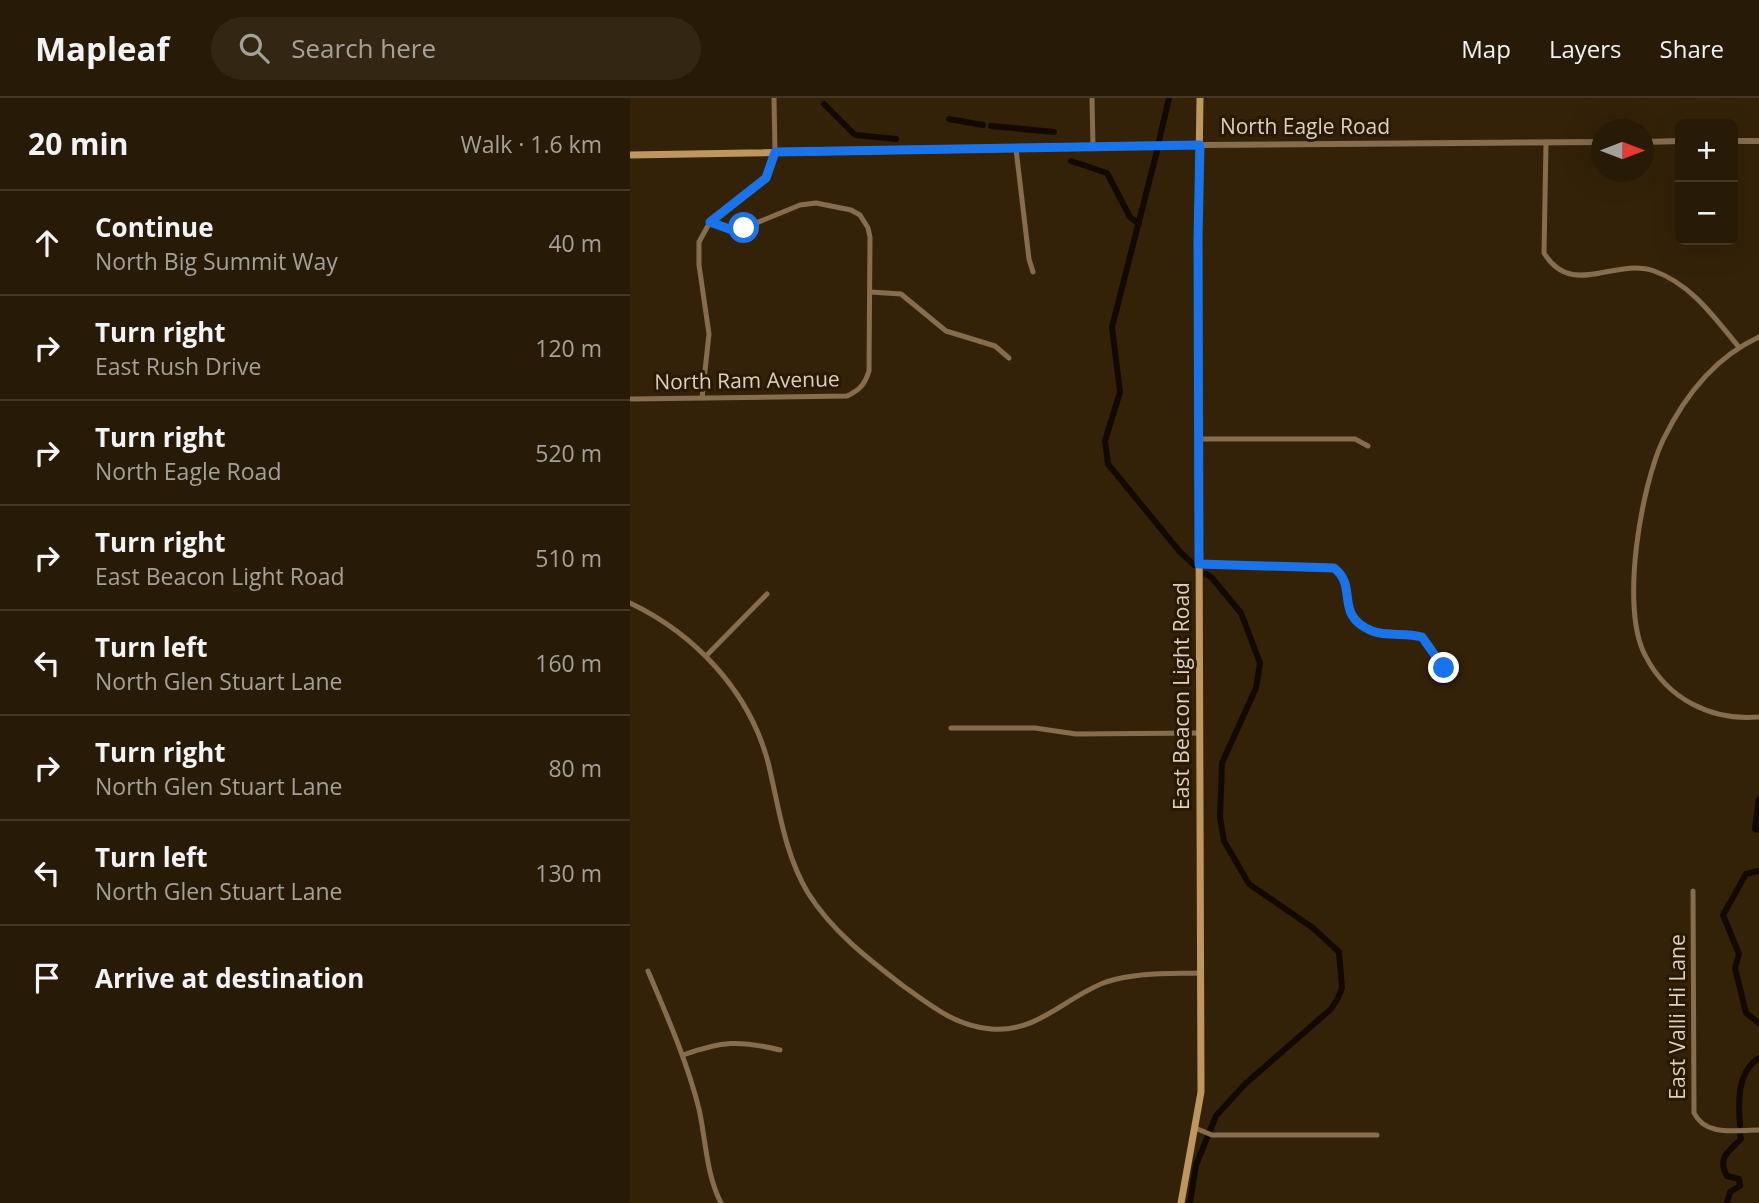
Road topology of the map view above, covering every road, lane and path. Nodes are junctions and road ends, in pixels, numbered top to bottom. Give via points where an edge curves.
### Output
1 (774, 98) edge
2 (1092, 98) edge
3 (1200, 98) edge
4 (1675, 141) edge
5 (1738, 141) edge
6 (1759, 141) edge
7 (1546, 142) junction
8 (1591, 142) edge
9 (1654, 142) edge
10 (1200, 145) junction
11 (1093, 148) junction
12 (1016, 149) junction
13 (775, 152) junction
14 (630, 155) edge
15 (710, 222) junction
16 (1033, 272) dead end
17 (870, 292) junction
18 (1759, 337) edge
19 (1738, 346) junction
20 (1009, 358) dead end
21 (702, 398) junction
22 (630, 399) edge
23 (1199, 439) junction
24 (1368, 446) dead end
25 (1199, 564) junction
26 (767, 594) dead end
27 (630, 603) edge
28 (706, 656) junction
29 (1444, 668) dead end
30 (1759, 717) edge
31 (951, 728) dead end
32 (1200, 733) junction
33 (1693, 891) dead end
34 (648, 971) dead end
35 (1201, 974) junction
36 (780, 1050) dead end
37 (683, 1055) junction
38 (1195, 1128) junction
39 (1759, 1130) edge
40 (1377, 1135) dead end
41 (721, 1203) edge
42 (1181, 1203) edge

1 - 13 street
2 - 11 street
3 - 10 main road, East Beacon Light Road
4 - 9 street
5 - 6 street
7 - 8 street, North Eagle Road
7 - 10 street, North Eagle Road
7 - 19 street via 1544,253 1551,264 1575,276 1630,268 1651,270 1707,308
10 - 11 main road, North Eagle Road
10 - 23 main road, East Beacon Light Road
11 - 12 main road, North Eagle Road
12 - 13 main road, North Eagle Road
12 - 16 street
13 - 14 main road, North Eagle Road
13 - 15 street via 766,178
15 - 17 street via 732,230 744,228 808,203 851,210 865,221 870,237
15 - 21 street via 698,254 709,322
17 - 20 street via 901,294 950,333 995,346
17 - 21 street, North Ram Avenue via 869,370 862,387 847,396
18 - 19 street
19 - 30 street via 1686,400 1662,442 1637,538 1634,604 1643,653 1685,702 1709,713 1740,719
21 - 22 street, North Ram Avenue
23 - 24 street via 1355,439
23 - 25 main road, East Beacon Light Road
25 - 29 street via 1334,568 1346,584 1348,613 1375,632 1422,637
25 - 32 main road, East Beacon Light Road
26 - 28 street
27 - 28 street via 668,624
28 - 35 street via 755,726 786,843 808,892 854,947 954,1021 1007,1029 1036,1022 1095,987 1122,978
31 - 32 street
32 - 35 main road, East Beacon Light Road
33 - 39 street, East Valli Hi Lane via 1694,1113 1706,1127 1716,1130
34 - 37 street
35 - 38 main road, East Beacon Light Road via 1201,1092
36 - 37 street via 734,1041
37 - 41 street via 712,1184
38 - 40 street via 1209,1134
38 - 42 main road, East Beacon Light Road

